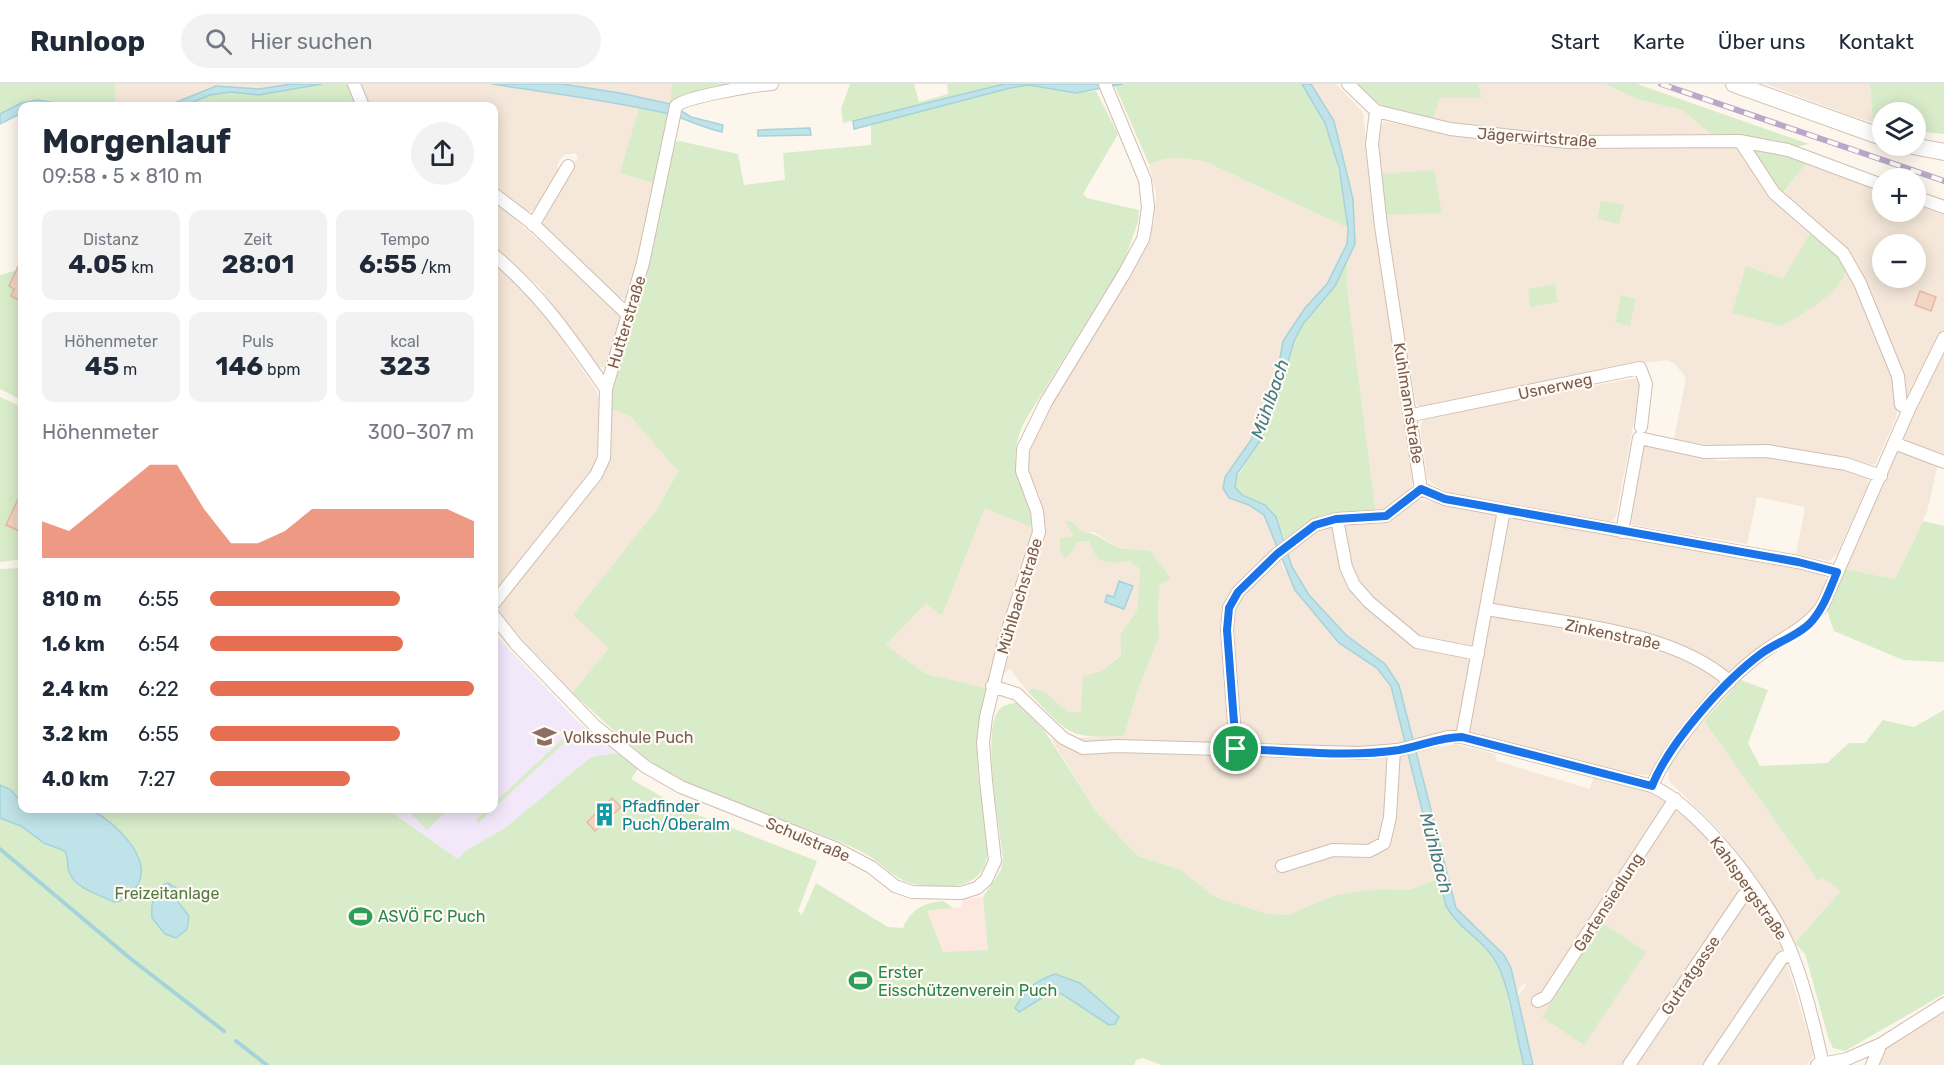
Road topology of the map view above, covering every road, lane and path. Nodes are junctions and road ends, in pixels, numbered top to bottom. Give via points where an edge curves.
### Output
1 (354, 84) edge
2 (772, 84) edge
3 (1348, 84) edge
4 (1734, 84) edge
5 (741, 85) edge
6 (1107, 88) edge
7 (361, 102) edge
8 (1376, 111) junction
9 (1872, 133) edge
10 (1740, 141) junction
11 (1926, 149) edge
12 (1944, 152) edge
13 (568, 166) dead end
14 (1872, 181) edge
15 (498, 197) edge
16 (1926, 201) edge
17 (1944, 207) edge
18 (533, 225) junction
19 (498, 258) edge
20 (627, 314) junction
21 (1944, 338) edge
22 (606, 389) junction
23 (1909, 409) junction
24 (1412, 415) junction
25 (1641, 427) dead end
26 (1894, 443) junction
27 (1944, 462) edge
28 (1881, 476) junction
29 (1421, 489) junction
30 (1504, 510) junction
31 (1336, 519) junction
32 (1622, 532) junction
33 (1837, 572) junction
34 (498, 598) edge
35 (1487, 609) junction
36 (498, 621) edge
37 (1478, 654) junction
38 (1730, 682) junction
39 (992, 686) junction
40 (1462, 737) junction
41 (1236, 749) junction
42 (1396, 750) junction
43 (1652, 786) junction
44 (1675, 798) junction
45 (1282, 866) dead end
46 (1753, 888) junction
47 (1792, 954) junction
48 (1538, 1001) dead end
49 (1944, 1004) edge
50 (1881, 1044) junction
51 (1821, 1064) edge
52 (1629, 1065) edge
53 (1710, 1065) edge
54 (1872, 1065) edge

1 - 7 street
2 - 5 street, Hutterstraße
3 - 8 street
4 - 9 main road
5 - 20 street, Hutterstraße via 716,95 686,99 676,106 650,233
6 - 39 street, Mühlbachstraße via 1145,180 1148,207 1143,239 1046,402 1023,449 1022,471 1037,511 1038,532
8 - 10 street, Jägerwirtstraße via 1450,129 1567,142
8 - 24 street, Kuhlmannstraße via 1372,144 1381,226
10 - 14 street, Jägerwirtstraße via 1788,150
10 - 23 street via 1774,193 1843,253 1860,283 1898,376 1901,405
11 - 12 main road
13 - 18 street
15 - 18 street
16 - 17 street
18 - 20 street
19 - 22 street via 551,311
20 - 22 street, Hutterstraße
21 - 23 street
22 - 34 street, Hutterstraße via 604,458 596,475
23 - 26 street
24 - 25 street, Usnerweg via 1640,368 1646,384
24 - 29 street, Kuhlmannstraße
26 - 27 street
26 - 28 street
28 - 32 street via 1846,464 1767,451 1704,452 1639,438
28 - 33 street
29 - 30 street via 1445,499
29 - 31 street via 1386,516
30 - 32 street
30 - 35 street
31 - 37 street via 1346,567 1354,585 1369,602 1417,642
31 - 41 street via 1315,525 1277,554 1238,592 1229,608 1227,630
32 - 33 street
33 - 38 street via 1823,605 1810,623 1761,654
35 - 37 street
35 - 38 street, Zinkenstraße via 1663,643
36 - 39 street, Schulstraße via 595,726 646,767 681,787 835,848 871,867 895,886 912,892 969,891 992,871 994,846 983,743
37 - 40 street
38 - 43 street via 1669,751
39 - 41 street via 1017,694 1063,738 1083,748
40 - 42 street
40 - 43 street
41 - 42 street via 1359,753
42 - 45 street via 1384,843 1369,851 1333,850
43 - 44 street, Kahlspergstraße
44 - 46 street, Kahlspergstraße via 1719,840
44 - 48 street, Gartensiedlung via 1546,998
46 - 47 street, Kahlspergstraße via 1785,936
46 - 52 street, Gutratgasse via 1743,896
47 - 51 street, Kahlspergstraße
47 - 53 street via 1782,958
49 - 50 street, Kahlspergstraße
50 - 51 street, Kahlspergstraße via 1847,1059
50 - 54 street

